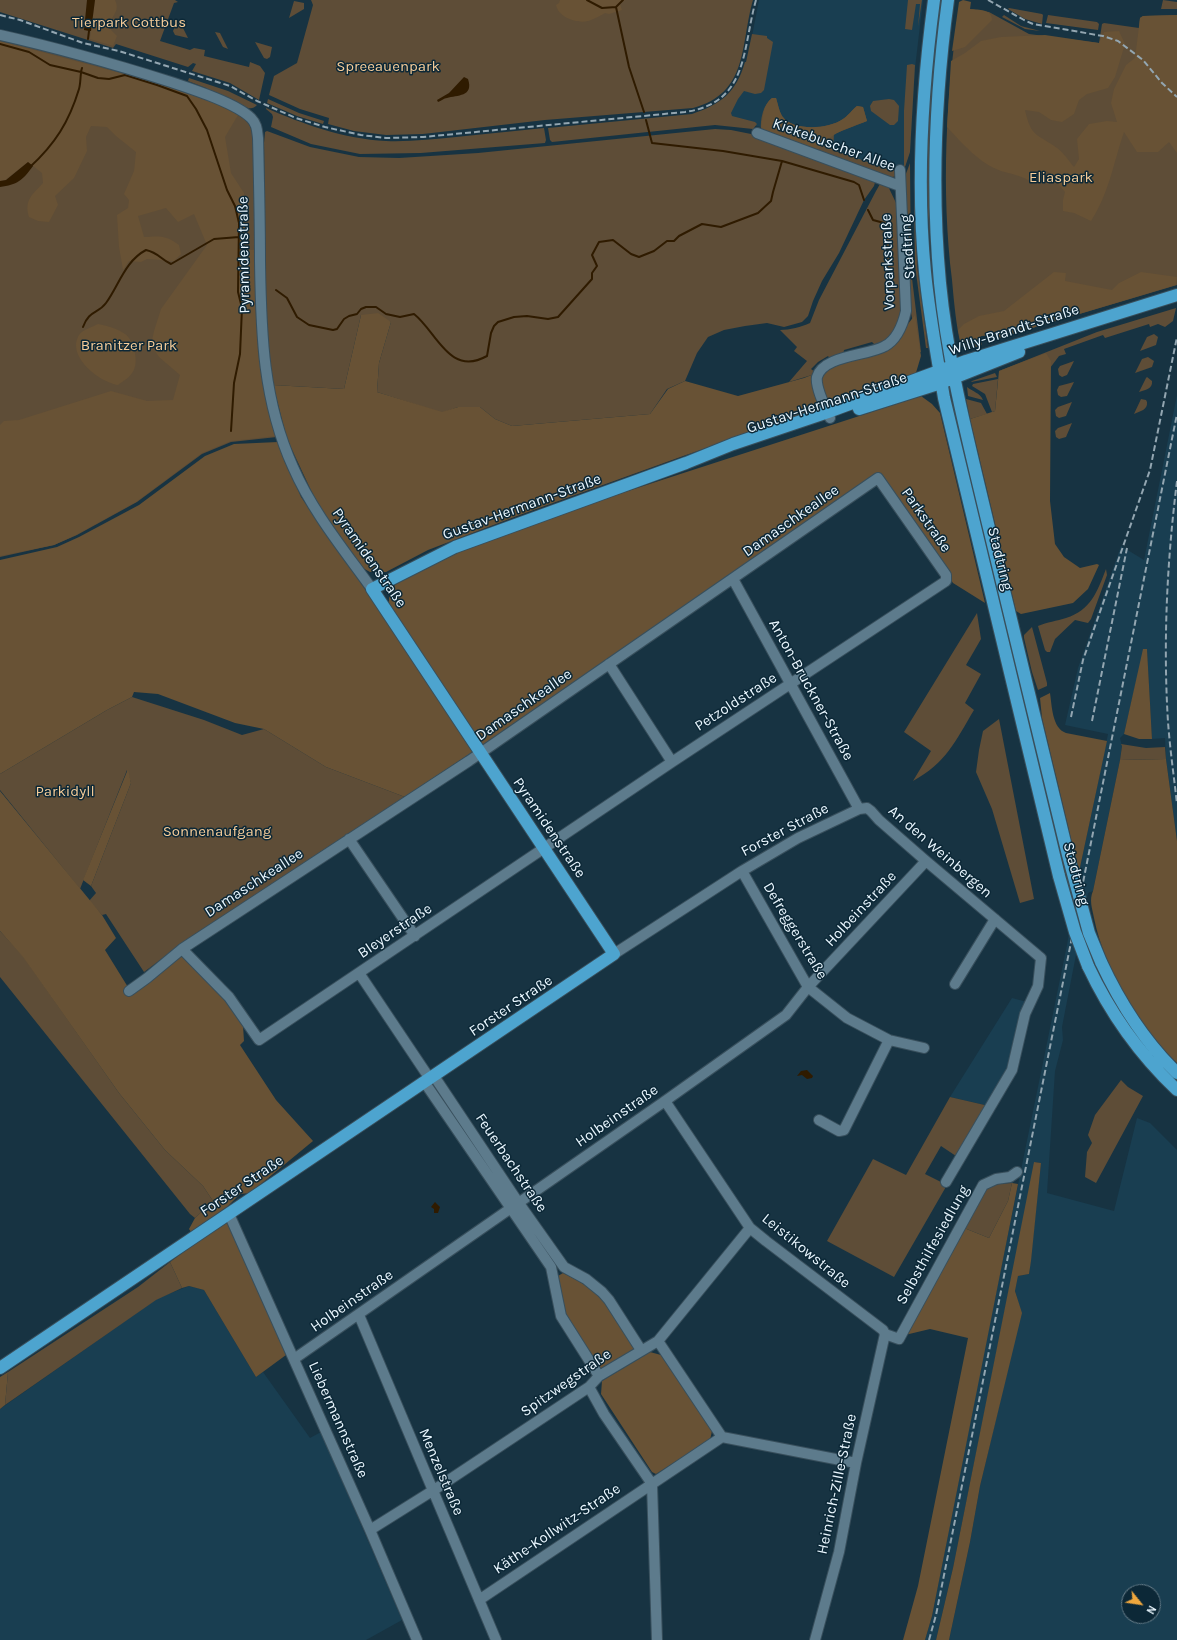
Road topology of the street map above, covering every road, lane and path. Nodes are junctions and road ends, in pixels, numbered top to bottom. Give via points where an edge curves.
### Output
1 (934, 0) edge
2 (948, 0) edge
3 (0, 35) edge
4 (757, 133) dead end
5 (900, 170) dead end
6 (900, 186) junction
7 (1177, 295) edge
8 (954, 372) junction
9 (940, 377) junction
10 (829, 415) junction
11 (878, 478) joint
12 (733, 579) junction
13 (946, 581) joint
14 (372, 589) junction
15 (609, 664) junction
16 (791, 683) junction
17 (480, 753) junction
18 (672, 762) junction
19 (863, 808) junction
20 (349, 838) junction
21 (544, 849) junction
22 (926, 862) junction
23 (742, 871) junction
24 (995, 919) junction
25 (414, 936) junction
26 (182, 949) junction
27 (614, 954) junction
28 (1041, 958) joint
29 (359, 973) junction
30 (955, 984) dead end
31 (808, 987) junction
32 (129, 991) dead end
33 (889, 1040) junction
34 (924, 1048) dead end
35 (1177, 1073) edge
36 (430, 1079) junction
37 (1177, 1090) edge
38 (665, 1101) junction
39 (819, 1120) dead end
40 (1017, 1172) dead end
41 (946, 1182) dead end
42 (514, 1205) junction
43 (229, 1214) junction
44 (750, 1228) junction
45 (359, 1315) junction
46 (885, 1334) junction
47 (658, 1341) junction
48 (641, 1350) junction
49 (294, 1359) junction
50 (0, 1368) edge
51 (599, 1376) junction
52 (589, 1387) junction
53 (722, 1437) junction
54 (856, 1463) junction
55 (652, 1484) junction
56 (433, 1491) junction
57 (370, 1530) junction
58 (479, 1600) junction
59 (417, 1640) edge
60 (496, 1640) edge
61 (657, 1640) edge
62 (815, 1640) edge

1 - 9 main road, Stadtring via 923,100 921,190 925,272
2 - 8 main road, Stadtring via 937,101 935,191 940,283
3 - 14 street, Pyramidenstraße via 102,60 203,93 243,112 253,120 258,138 261,328 272,407 293,467 308,497
4 - 6 street, Kiekebuscher Allee
5 - 6 street, Vorparkstraße
6 - 10 street, Vorparkstraße via 906,311 903,323 896,336 885,346 834,361 821,369 817,378 818,384
7 - 8 main road, Willy-Brandt-Straße via 1098,320
8 - 9 main road, Willy-Brandt-Straße
8 - 35 main road, Stadtring, bridge via 1027,686 1089,933 1119,1000 1156,1051
9 - 10 main road, Gustav-Hermann-Straße
9 - 37 main road, Stadtring, bridge via 1059,876 1075,932 1107,1004 1151,1064
10 - 14 main road, Gustav-Hermann-Straße via 710,458 686,463 455,547
11 - 12 street, Damaschkeallee
11 - 13 street, Parkstraße via 946,575
12 - 15 street, Damaschkeallee
12 - 16 street, Anton-Bruckner-Straße
13 - 16 street, Petzoldstraße
14 - 17 main road, Pyramidenstraße
15 - 17 street, Damaschkeallee
15 - 18 street
16 - 18 street, Petzoldstraße
16 - 19 street, Anton-Bruckner-Straße
17 - 20 street, Damaschkeallee
17 - 21 main road, Pyramidenstraße
18 - 21 street, Petzoldstraße
19 - 22 street, An den Weinbergen
19 - 23 street, Forster Straße via 798,838
20 - 25 street
20 - 26 street, Damaschkeallee
21 - 25 street, Bleyerstraße
21 - 27 main road, Pyramidenstraße
22 - 24 street, An den Weinbergen
22 - 31 street, Holbeinstraße
23 - 27 street, Forster Straße
23 - 31 street, Defreggerstraße
24 - 28 street, An den Weinbergen
24 - 30 street, An den Weinbergen
25 - 29 street, Bleyerstraße
26 - 29 street, Bleyerstraße via 229,997 259,1040
26 - 32 street, Damaschkeallee
27 - 36 main road, Forster Straße
28 - 41 street, Selbsthilfesiedlung via 1038,986 1025,1014 1012,1070
29 - 36 street, Feuerbachstraße
31 - 33 street, Defreggerstraße via 848,1018
31 - 38 street, Holbeinstraße via 786,1015
33 - 34 street, Defreggerstraße
33 - 39 street via 844,1130 839,1132
36 - 42 street, Feuerbachstraße
36 - 43 main road, Forster Straße
38 - 42 street, Holbeinstraße
38 - 44 street, Leistikowstraße
40 - 46 street, Selbsthilfesiedlung via 1010,1178 996,1179 983,1185 899,1339
42 - 45 street, Holbeinstraße
42 - 48 street, Feuerbachstraße via 564,1267 602,1292
42 - 51 street via 550,1268 561,1316
43 - 49 street, Liebermannstraße
43 - 50 main road, Forster Straße
44 - 46 street, Leistikowstraße
44 - 47 street, Spitzwegstraße
45 - 49 street, Holbeinstraße
45 - 56 street, Menzelstraße
46 - 54 street, Heinrich-Zille-Straße
47 - 48 street, Spitzwegstraße
47 - 53 street
48 - 51 street, Spitzwegstraße
49 - 57 street, Liebermannstraße
51 - 52 street, Spitzwegstraße
52 - 55 street via 604,1414
52 - 56 street, Spitzwegstraße
53 - 54 street
53 - 55 street, Käthe-Kollwitz-Straße
54 - 62 street, Heinrich-Zille-Straße via 839,1552
55 - 58 street, Käthe-Kollwitz-Straße
55 - 61 street
56 - 57 street, Spitzwegstraße
56 - 58 street, Menzelstraße
57 - 59 street, Liebermannstraße
58 - 60 street, Menzelstraße

